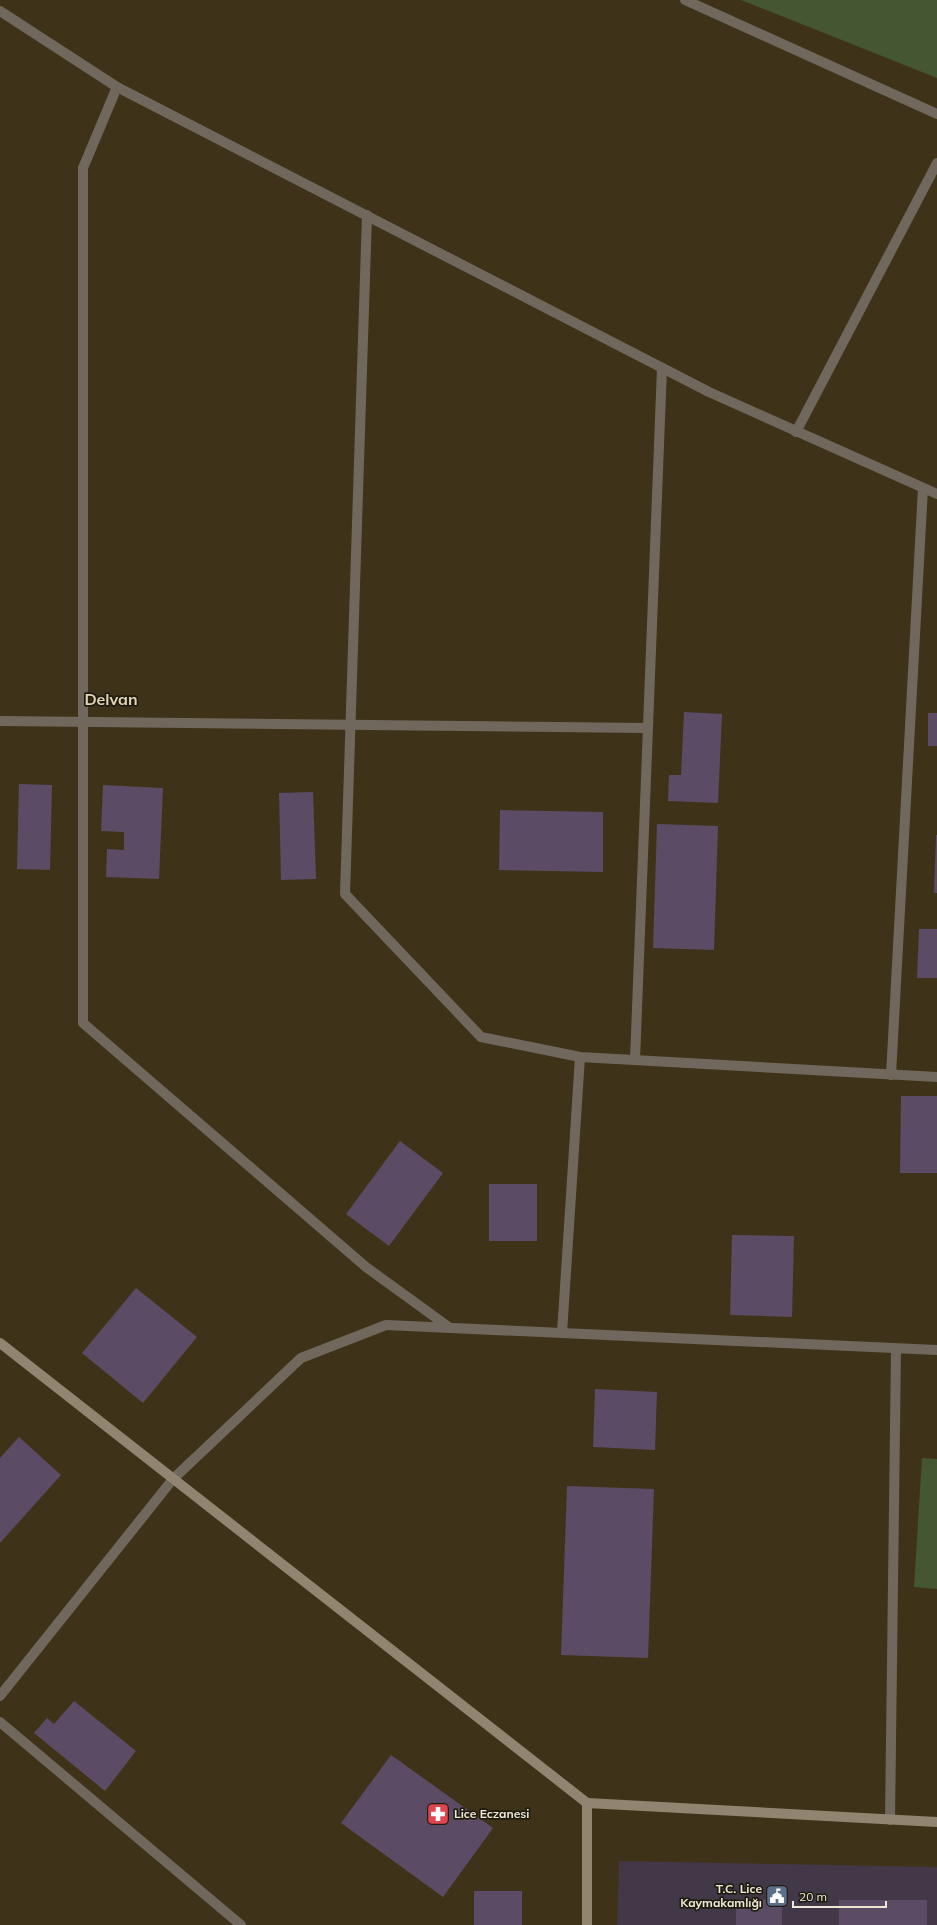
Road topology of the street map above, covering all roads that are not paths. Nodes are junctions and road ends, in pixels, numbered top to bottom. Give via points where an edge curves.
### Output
1 (685, 0) edge
2 (0, 11) edge
3 (117, 87) junction
4 (937, 114) edge
5 (937, 163) edge
6 (367, 215) junction
7 (662, 368) junction
8 (796, 432) junction
9 (923, 488) junction
10 (937, 494) edge
11 (0, 721) edge
12 (83, 721) junction
13 (350, 725) junction
14 (648, 728) junction
15 (580, 1057) junction
16 (635, 1060) junction
17 (891, 1075) junction
18 (937, 1078) edge
19 (450, 1328) junction
20 (562, 1333) junction
21 (0, 1343) edge
22 (896, 1349) junction
23 (937, 1350) edge
24 (173, 1479) junction
25 (0, 1696) edge
26 (0, 1722) edge
27 (587, 1803) junction
28 (890, 1820) junction
29 (937, 1822) edge
30 (241, 1925) edge
31 (587, 1925) edge

1 - 4 street
2 - 3 street
3 - 6 street
3 - 12 street via 83,168
5 - 8 street
6 - 7 street
6 - 13 street
7 - 8 street
7 - 14 street
8 - 9 street
9 - 10 street
9 - 17 street
11 - 12 street
12 - 13 street
12 - 19 street via 83,1023 366,1267
13 - 14 street
13 - 15 street via 345,894 481,1037
14 - 16 street
15 - 16 street
15 - 20 street
16 - 17 street
17 - 18 street
19 - 20 street
19 - 24 street via 386,1325 300,1358
20 - 22 street
21 - 24 street
22 - 23 street
22 - 28 street
24 - 25 street
24 - 27 street
26 - 30 street
27 - 28 street
27 - 31 street
28 - 29 street

